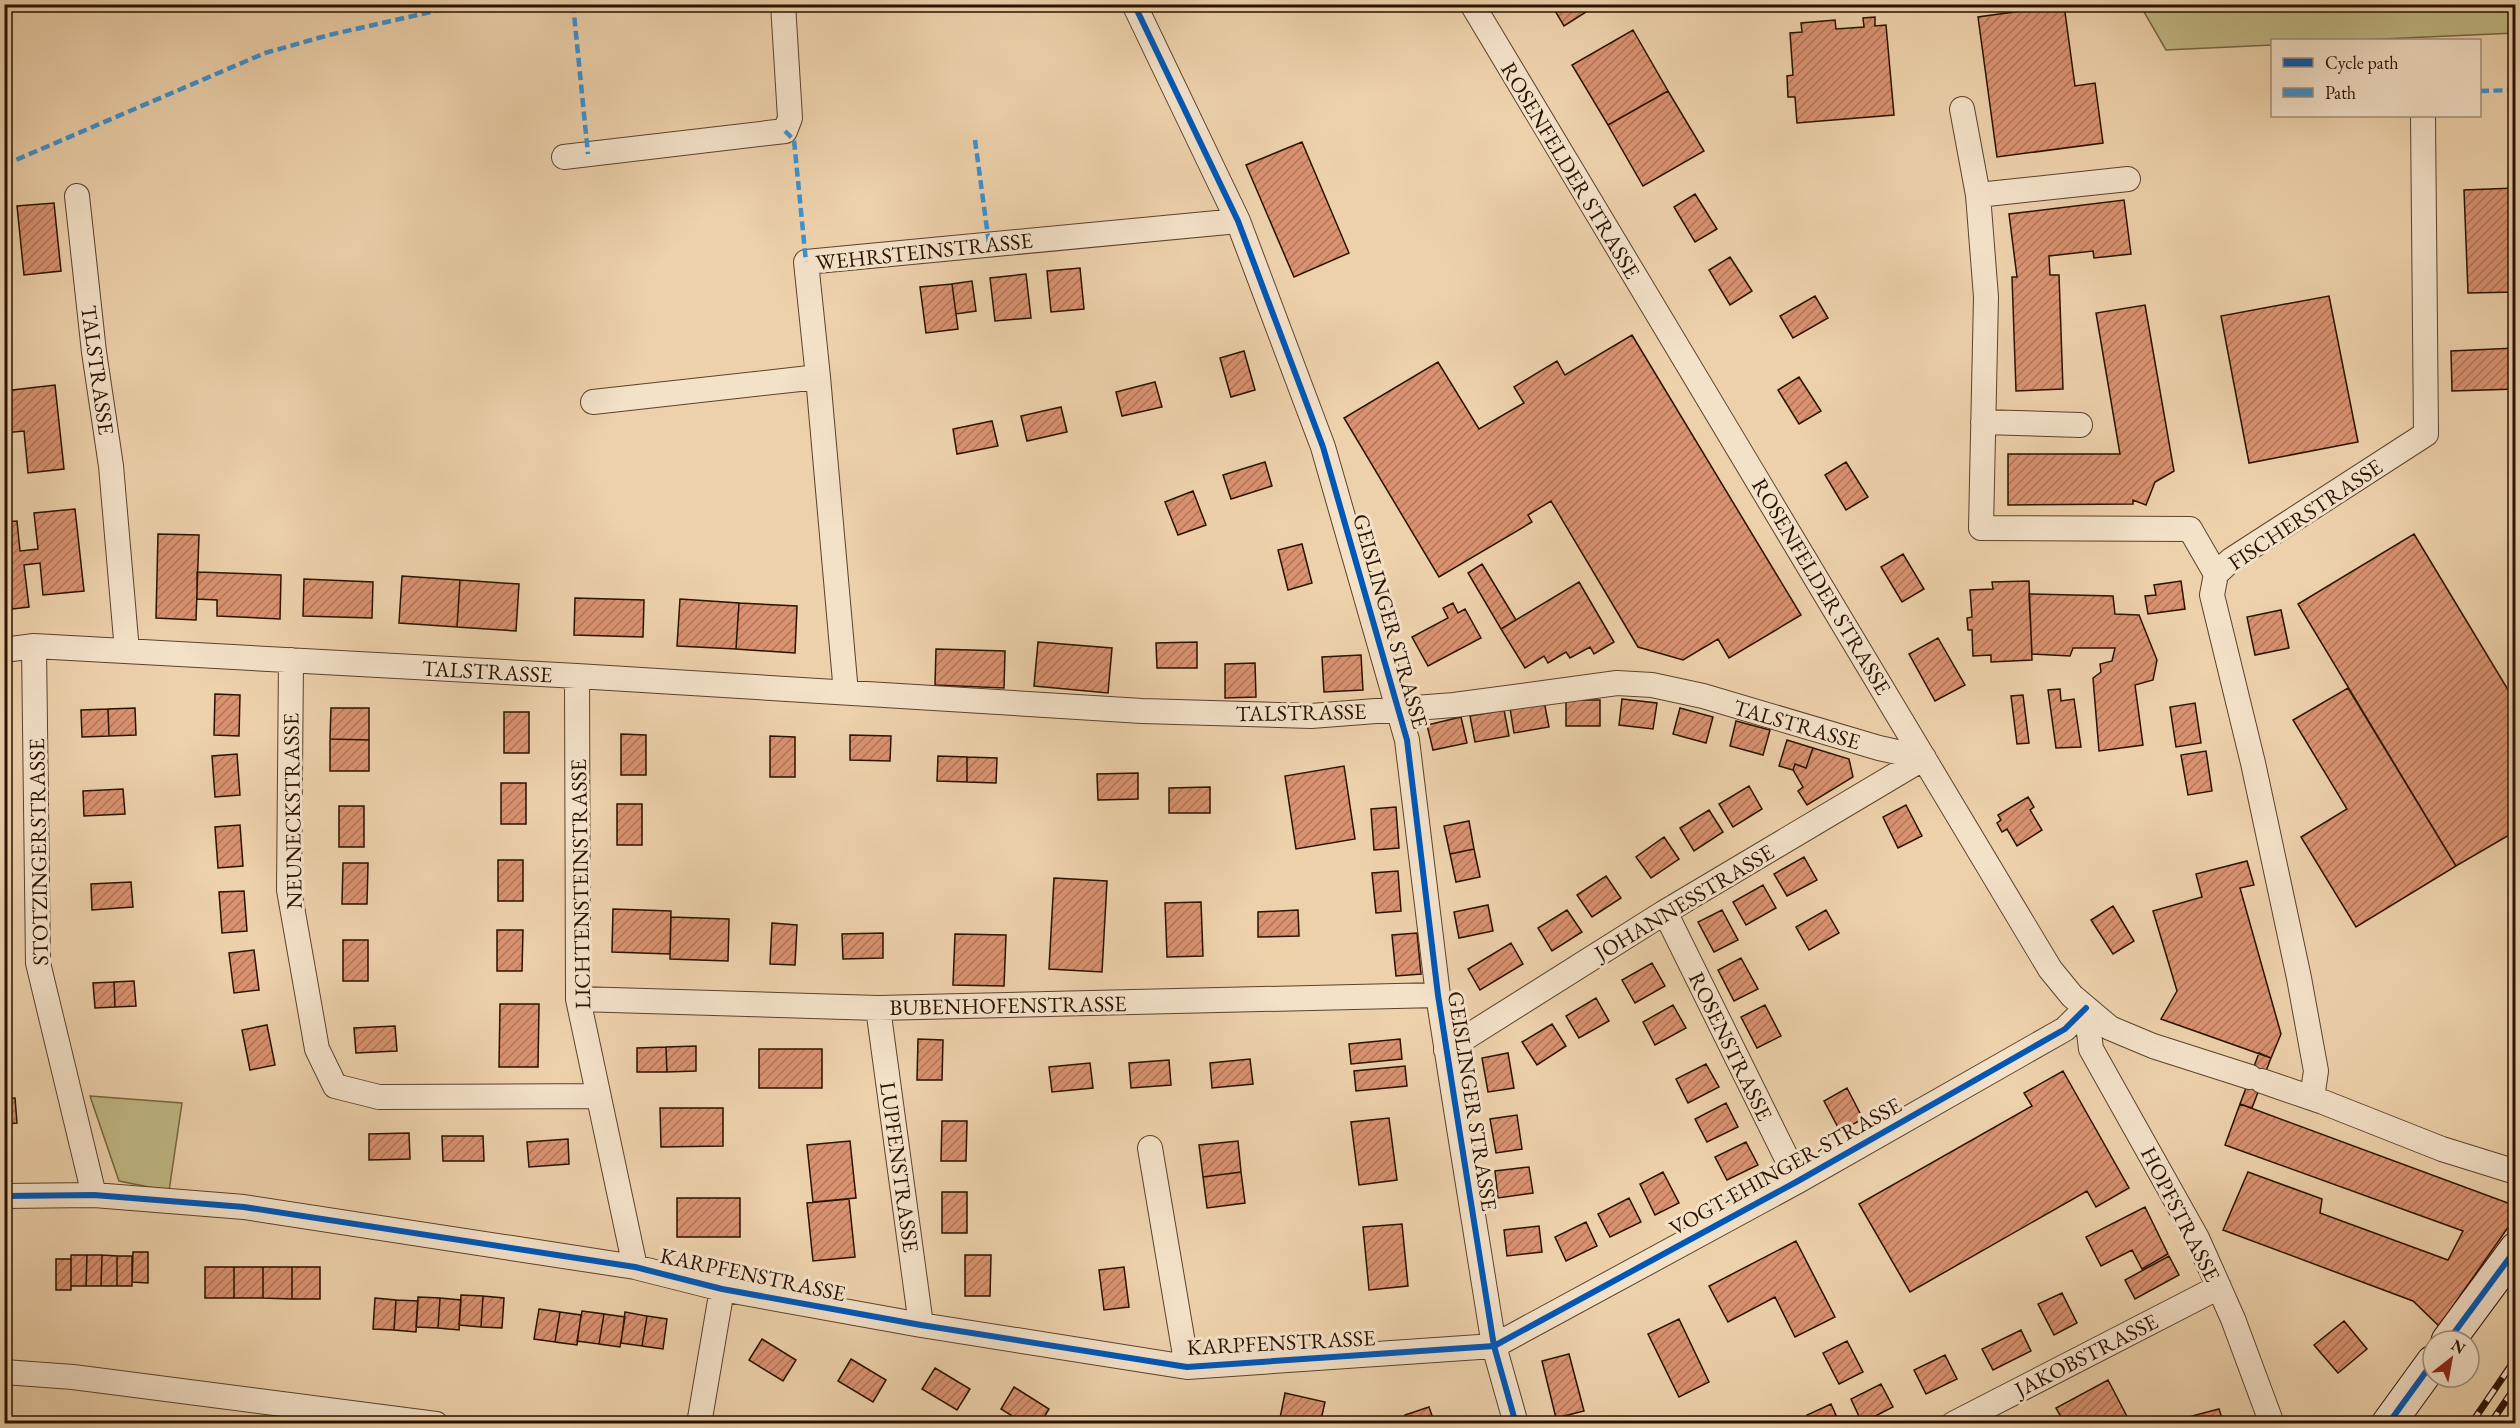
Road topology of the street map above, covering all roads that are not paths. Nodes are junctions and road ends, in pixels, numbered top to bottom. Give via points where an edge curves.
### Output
1 (783, 4) edge
2 (1134, 4) edge
3 (1472, 4) edge
4 (1962, 110) dead end
5 (2423, 117) edge
6 (564, 157) dead end
7 (2128, 179) dead end
8 (1978, 195) junction
9 (76, 196) dead end
10 (1238, 221) junction
11 (818, 377) junction
12 (593, 402) dead end
13 (1983, 422) junction
14 (2080, 425) dead end
15 (2216, 574) junction
16 (34, 646) junction
17 (4, 650) edge
18 (127, 651) junction
19 (291, 660) junction
20 (576, 676) junction
21 (846, 693) junction
22 (1398, 709) junction
23 (1924, 758) junction
24 (1665, 912) junction
25 (1438, 995) junction
26 (578, 999) junction
27 (878, 1008) junction
28 (2086, 1008) junction
29 (1446, 1050) junction
30 (598, 1096) junction
31 (2312, 1098) junction
32 (1150, 1148) dead end
33 (2516, 1172) edge
34 (1798, 1181) junction
35 (94, 1195) junction
36 (4, 1196) edge
37 (2516, 1249) edge
38 (635, 1267) junction
39 (2219, 1287) junction
40 (722, 1289) junction
41 (921, 1325) junction
42 (2457, 1329) edge
43 (1494, 1346) junction
44 (1186, 1367) junction
45 (4, 1372) edge
46 (2421, 1379) edge
47 (436, 1424) edge
48 (699, 1424) edge
49 (1516, 1424) edge
50 (1953, 1424) edge
51 (2271, 1424) edge
52 (2388, 1424) edge

1 - 6 street via 790,118 785,132
2 - 10 street, GEISLINGER STRASSE
3 - 23 street, ROSENFELDER STRASSE
4 - 8 street
5 - 15 street, FISCHERSTRASSE via 2426,434 2231,560
7 - 8 street
8 - 13 street via 1986,297
9 - 18 street, TALSTRASSE via 111,466
10 - 11 street, WEHRSTEINSTRASSE via 806,262
10 - 22 street, GEISLINGER STRASSE via 1323,447
11 - 12 street
11 - 21 street
13 - 14 street
13 - 15 street via 1981,528 2190,529
15 - 31 street, FISCHERSTRASSE via 2212,595 2253,763 2311,1040 2316,1071
16 - 17 street, TALSTRASSE
16 - 18 street, TALSTRASSE
16 - 35 street, STOTZINGERSTRASSE via 38,963
18 - 19 street, TALSTRASSE
19 - 20 street, TALSTRASSE
19 - 30 street, NEUNECKSTRASSE via 289,890 317,1049 335,1086 379,1097
20 - 21 street, TALSTRASSE
20 - 26 street, LICHTENSTEINSTRASSE
21 - 22 street, TALSTRASSE via 1164,712 1311,716
22 - 23 street, TALSTRASSE via 1617,683 1652,685
22 - 25 street, GEISLINGER STRASSE via 1407,740
23 - 24 street, JOHANNESSTRASSE
23 - 28 street, ROSENFELDER STRASSE via 2050,969
24 - 29 street, JOHANNESSTRASSE
24 - 34 street, ROSENSTRASSE
25 - 27 street, BUBENHOFENSTRASSE
25 - 29 street, GEISLINGER STRASSE
26 - 27 street, BUBENHOFENSTRASSE
26 - 30 street, LICHTENSTEINSTRASSE
27 - 41 street, LUPFENSTRASSE
28 - 31 street, ROSENFELDER STRASSE via 2110,1028 2153,1047
28 - 34 street, VOGT-EHINGER-STRASSE via 2065,1029
28 - 39 street, HOPFSTRASSE via 2091,1049 2197,1238
29 - 43 street, GEISLINGER STRASSE
30 - 38 street, LICHTENSTEINSTRASSE
31 - 33 street, ROSENFELDER STRASSE via 2442,1149
32 - 44 street
34 - 43 street, VOGT-EHINGER-STRASSE
35 - 36 street, KARPFENSTRASSE
35 - 38 street, KARPFENSTRASSE via 243,1207
37 - 42 street
38 - 40 street, KARPFENSTRASSE
39 - 50 street, JAKOBSTRASSE
39 - 51 street, HOPFSTRASSE
40 - 41 street, KARPFENSTRASSE
40 - 48 street
41 - 44 street, KARPFENSTRASSE
43 - 44 street, KARPFENSTRASSE
43 - 49 street, GEISLINGER STRASSE
45 - 47 street via 73,1377
46 - 52 street

